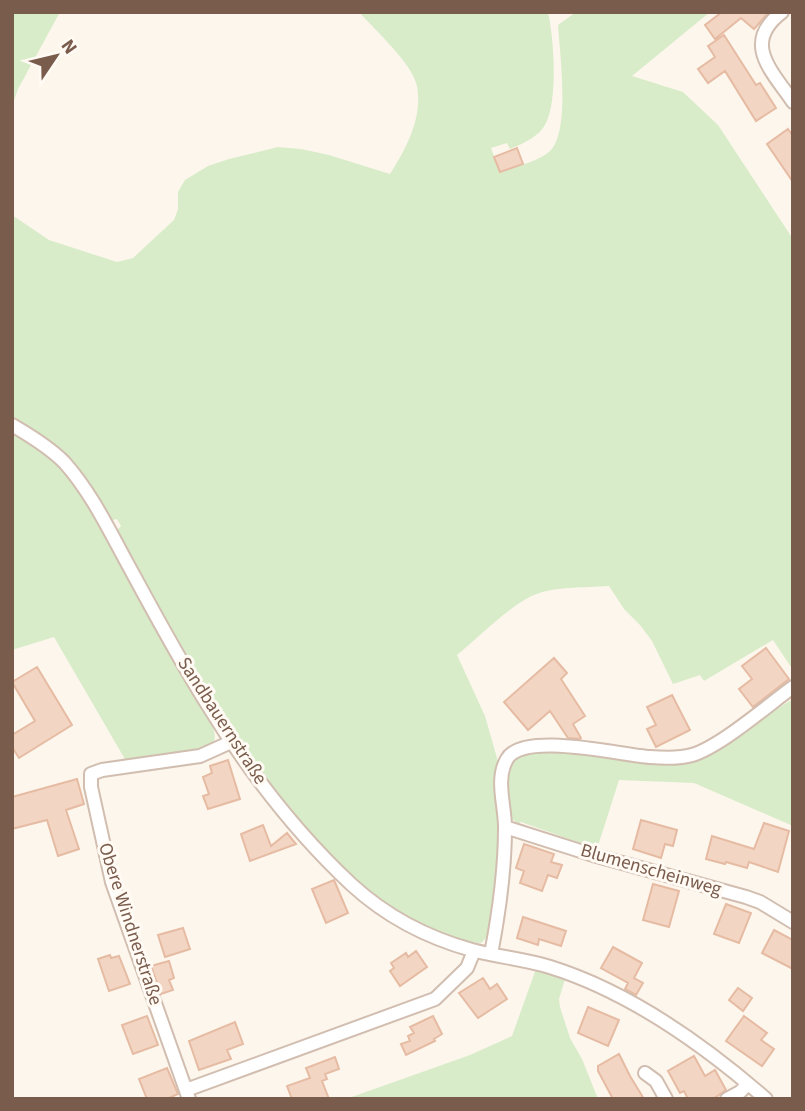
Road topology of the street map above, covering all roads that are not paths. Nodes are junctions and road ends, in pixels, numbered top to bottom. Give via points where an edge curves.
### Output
1 (782, 12) edge
2 (793, 102) edge
3 (12, 425) edge
4 (793, 687) edge
5 (231, 742) junction
6 (505, 827) junction
7 (793, 922) edge
8 (474, 951) junction
9 (491, 954) junction
10 (645, 1073) dead end
11 (748, 1084) junction
12 (188, 1094) edge
13 (666, 1099) edge
14 (727, 1099) edge
15 (766, 1099) edge

1 - 2 street via 762,35 761,52
3 - 5 street, Sandbauernstraße via 36,438 86,490
4 - 6 street via 691,756 649,757 537,744 514,751 502,771
5 - 8 street, Sandbauernstraße via 352,886 418,930
5 - 12 street, Obere Windnerstraße via 200,756 91,774 112,882
6 - 7 street, Blumenscheinweg via 746,897
6 - 9 street
8 - 9 street, Sandbauernstraße
8 - 12 street, Obere Windnerstraße via 467,968 435,999
9 - 11 street, Sandbauernstraße via 551,967 628,1001 669,1025
10 - 13 street via 656,1081
11 - 14 street
11 - 15 street, Sandbauernstraße

